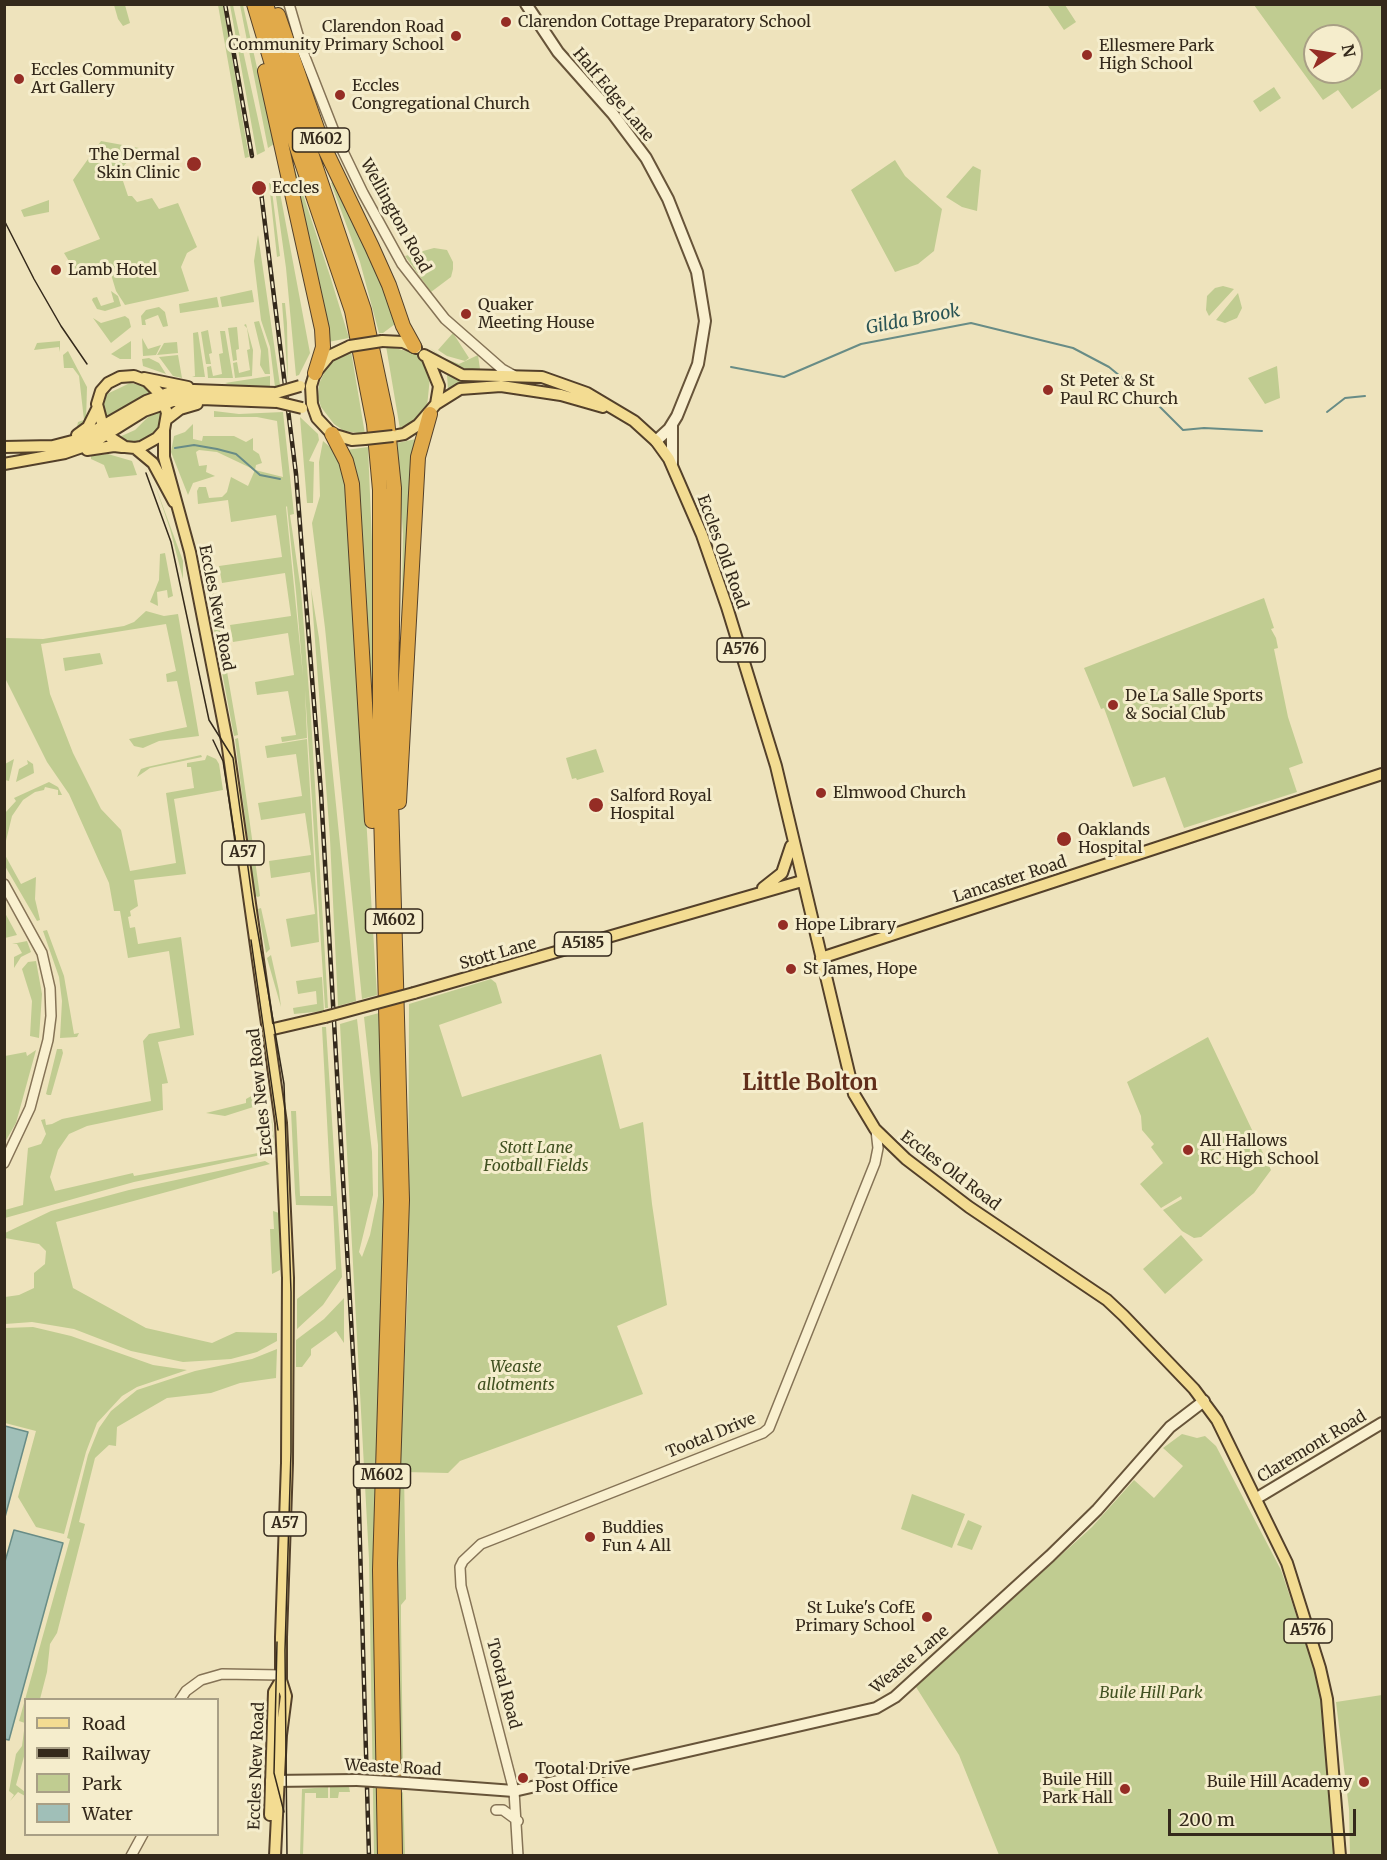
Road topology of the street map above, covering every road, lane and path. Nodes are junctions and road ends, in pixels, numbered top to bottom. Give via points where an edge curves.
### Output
1 (253, 4) edge
2 (266, 4) edge
3 (274, 4) edge
4 (290, 4) edge
5 (526, 4) edge
6 (419, 351) junction
7 (487, 355) junction
8 (513, 375) junction
9 (314, 376) junction
10 (138, 377) junction
11 (491, 381) junction
12 (204, 391) junction
13 (276, 398) junction
14 (163, 399) junction
15 (224, 402) junction
16 (97, 409) junction
17 (433, 409) junction
18 (618, 411) junction
19 (317, 418) junction
20 (165, 424) junction
21 (672, 425) junction
22 (332, 434) junction
23 (117, 440) junction
24 (656, 441) junction
25 (30, 446) junction
26 (4, 447) edge
27 (65, 453) junction
28 (47, 456) junction
29 (4, 458) edge
30 (4, 464) edge
31 (672, 466) junction
32 (178, 510) junction
33 (1383, 774) edge
34 (793, 839) junction
35 (802, 881) junction
36 (4, 885) edge
37 (752, 894) junction
38 (853, 949) junction
39 (821, 958) junction
40 (391, 969) junction
41 (828, 985) junction
42 (269, 1030) junction
43 (876, 1130) junction
44 (888, 1143) junction
45 (4, 1163) edge
46 (875, 1163) junction
47 (1204, 1401) junction
48 (1383, 1423) edge
49 (1257, 1498) junction
50 (461, 1586) joint
51 (283, 1685) junction
52 (181, 1698) edge
53 (280, 1781) junction
54 (514, 1791) junction
55 (496, 1810) dead end
56 (518, 1821) junction
57 (142, 1836) edge
58 (131, 1856) edge
59 (268, 1856) edge
60 (275, 1856) edge
61 (385, 1856) edge
62 (395, 1856) edge
63 (518, 1856) edge
64 (1340, 1856) edge

1 - 9 highway, M602 via 323,335
1 - 40 highway, M602 via 352,311 374,424 380,490 380,772
2 - 40 highway, M602 via 307,141 353,271 387,419 396,526 390,763
3 - 6 highway, M602 via 316,128 389,285 400,321
4 - 7 street, Wellington Road via 303,52 332,126 391,246 426,298
5 - 21 main road, Half Edge Lane via 558,52 614,114 646,158 668,198 694,262 704,306 704,335 695,377
6 - 9 main road, A576, bridge via 395,340 350,346 329,356
6 - 11 main road, A576 via 462,375
6 - 17 main road via 438,380
7 - 8 street, Wellington Road
7 - 11 street
8 - 11 main road, A576
8 - 18 main road, A576 via 542,377 572,387
9 - 13 main road, A576, bridge
9 - 19 main road via 311,399
10 - 12 main road, A576
10 - 14 main road
10 - 16 main road via 120,377 108,383
11 - 17 main road, A576 via 460,389
11 - 18 main road, A576
12 - 13 main road, A576
12 - 14 main road, A576
13 - 15 main road, A576
13 - 19 main road, A576, bridge
14 - 15 main road, A576
14 - 20 main road, Eccles New Road
14 - 23 main road, A576 via 144,411
15 - 20 main road, A576 via 191,405
16 - 23 main road
16 - 25 main road, A576 via 88,427 79,434
17 - 22 main road, A576, bridge via 400,435 352,440
17 - 40 highway, M602 via 419,449
18 - 24 main road, Eccles Old Road / A576
19 - 22 main road, A576
20 - 23 main road via 150,444
20 - 32 main road, Eccles New Road / A57 via 164,457
21 - 24 main road, Half Edge Lane
21 - 31 main road
22 - 40 highway, M602 via 346,460 353,493 374,858
23 - 25 main road, A576
23 - 27 main road, A576
23 - 27 main road, A576 via 107,447
23 - 32 main road, Eccles New Road / A57 via 153,463
24 - 31 main road, Eccles Old Road / A576
25 - 26 main road, A576
27 - 28 main road, A576
28 - 29 main road
28 - 30 main road, A576
31 - 34 main road, Eccles Old Road / A576 via 730,615 776,766
32 - 42 main road, Eccles New Road / A57 via 190,552 227,741
33 - 38 main road, Lancaster Road
34 - 35 main road, Eccles Old Road / A576
34 - 37 main road via 782,873
35 - 37 main road, Stott Lane / A5185
35 - 39 main road, Eccles Old Road / A576
36 - 45 street via 42,953 51,1016 30,1108
37 - 42 main road, Stott Lane / A5185, bridge via 414,993
38 - 39 main road, Lancaster Road
38 - 41 main road, Lancaster Road via 833,962
39 - 41 main road, Eccles Old Road / A576
40 - 61 highway, M602 via 391,1202 380,1570
40 - 62 highway, M602 via 402,1200 390,1563
41 - 43 main road, Eccles Old Road / A576 via 848,1076 856,1100
42 - 51 main road, Eccles New Road / A57 via 281,1123 288,1314
43 - 44 main road, Eccles Old Road / A576
43 - 46 street, Tootal Drive
44 - 46 street, Tootal Drive
44 - 47 main road, Eccles Old Road / A576 via 969,1207 1107,1300
46 - 50 street, Tootal Drive via 769,1428 473,1548 460,1567
47 - 49 main road, Eccles Old Road / A576
47 - 54 main road, Weaste Lane via 1170,1427 1097,1510 1050,1556 885,1704
48 - 49 main road, Claremont Road
49 - 64 main road, Eccles Old Road / A576 via 1287,1563 1324,1684
50 - 54 street, Tootal Road
51 - 52 street via 222,1674 201,1680
51 - 53 main road
51 - 53 main road, Eccles New Road / A57 via 274,1692
53 - 54 main road, Weaste Road, bridge via 357,1780
53 - 59 main road, Eccles New Road / A57
53 - 60 main road, Eccles New Road
54 - 56 street, Tootal Road
55 - 56 street via 504,1810
56 - 63 street, Tootal Road
57 - 58 street

